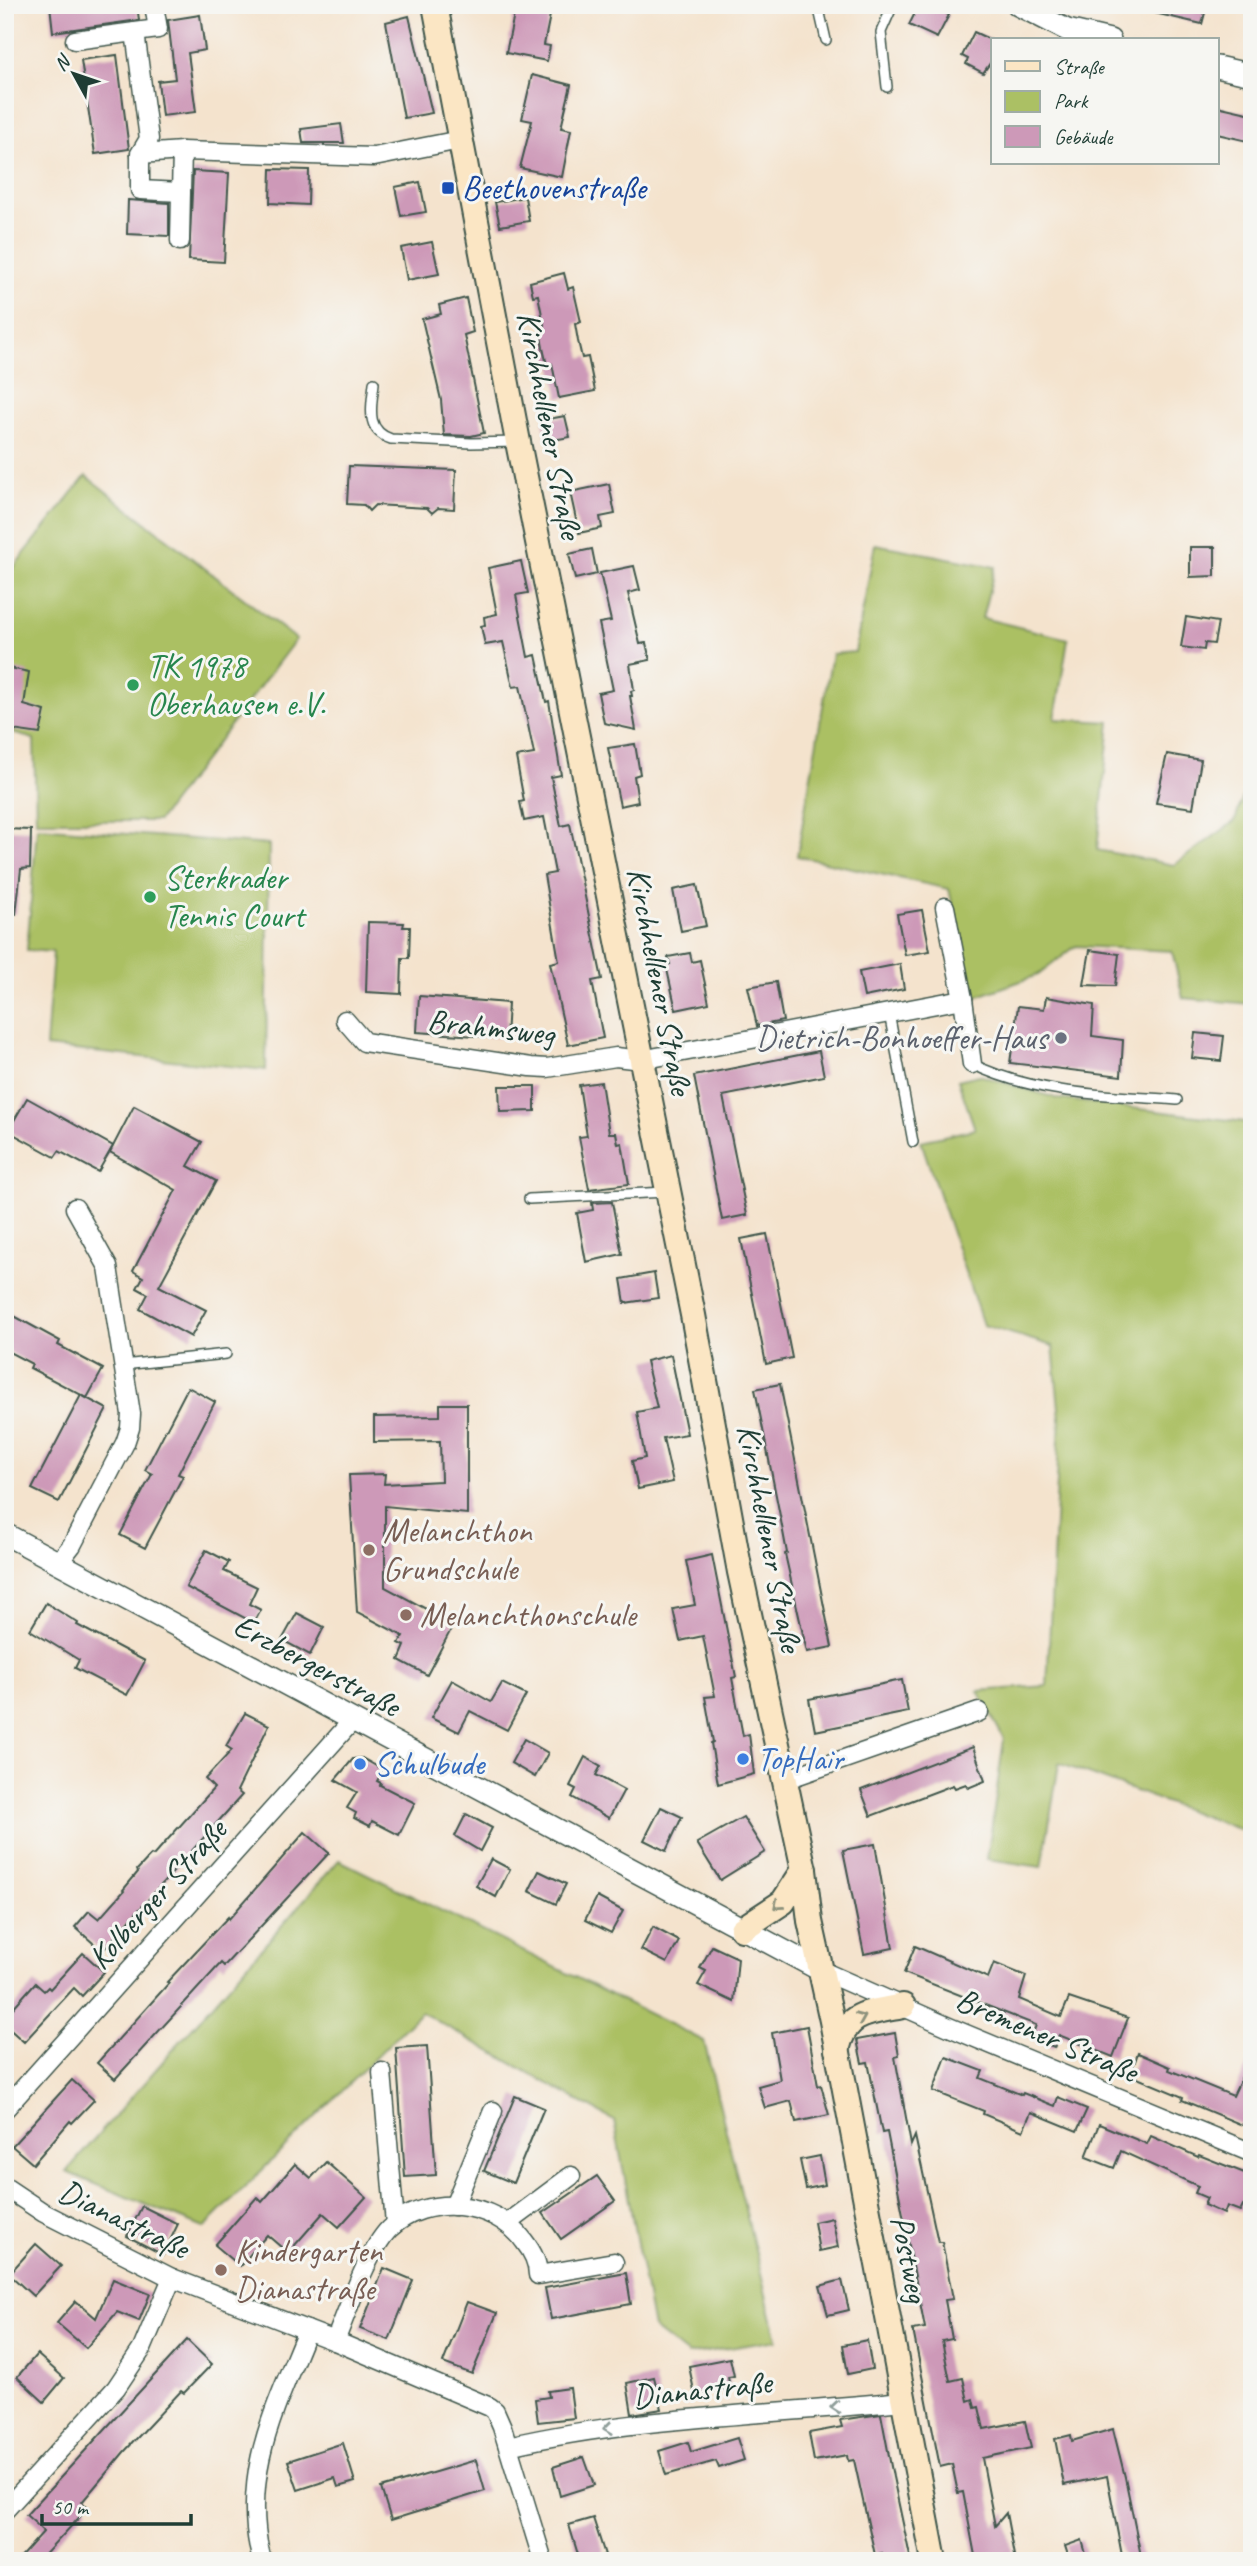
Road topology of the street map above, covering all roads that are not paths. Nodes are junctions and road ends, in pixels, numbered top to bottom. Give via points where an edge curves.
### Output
1 (154, 5) edge
2 (435, 5) edge
3 (818, 5) edge
4 (893, 5) edge
5 (1018, 5) edge
6 (135, 32) junction
7 (1101, 38) edge
8 (75, 40) dead end
9 (826, 40) dead end
10 (1218, 66) edge
11 (1252, 75) edge
12 (887, 87) dead end
13 (460, 140) junction
14 (182, 151) junction
15 (140, 154) junction
16 (181, 192) junction
17 (180, 241) dead end
18 (374, 383) dead end
19 (519, 442) junction
20 (945, 907) dead end
21 (963, 999) junction
22 (889, 1013) junction
23 (345, 1020) dead end
24 (641, 1060) junction
25 (972, 1064) joint
26 (1177, 1100) dead end
27 (913, 1142) dead end
28 (668, 1192) junction
29 (529, 1199) dead end
30 (75, 1208) dead end
31 (226, 1354) dead end
32 (123, 1365) junction
33 (5, 1534) edge
34 (58, 1563) junction
35 (979, 1712) dead end
36 (353, 1720) junction
37 (784, 1780) junction
38 (804, 1870) junction
39 (742, 1929) junction
40 (820, 1970) junction
41 (903, 2006) junction
42 (837, 2050) junction
43 (382, 2072) dead end
44 (5, 2109) edge
45 (493, 2111) dead end
46 (1252, 2153) edge
47 (572, 2176) dead end
48 (5, 2188) edge
49 (454, 2206) junction
50 (508, 2223) junction
51 (395, 2224) junction
52 (614, 2262) dead end
53 (172, 2277) junction
54 (307, 2330) junction
55 (335, 2341) junction
56 (903, 2400) junction
57 (508, 2446) junction
58 (5, 2510) edge
59 (262, 2561) edge
60 (543, 2561) edge
61 (934, 2561) edge

1 - 6 street via 158,29
2 - 13 main road, Kirchhellener Straße
3 - 9 lane
4 - 12 lane via 881,32
5 - 7 street via 1067,30
6 - 8 street
6 - 15 street via 149,139
10 - 11 street
13 - 14 street via 374,158
13 - 19 main road, Kirchhellener Straße
14 - 15 street
14 - 16 street
15 - 16 street via 140,190
16 - 17 street
18 - 19 lane via 371,419 382,436
19 - 24 main road, Kirchhellener Straße
20 - 21 street
21 - 22 street, Brahmsweg
21 - 25 street
22 - 24 street, Brahmsweg
22 - 27 lane
23 - 24 street, Brahmsweg via 364,1042 531,1067 616,1057
24 - 28 main road, Kirchhellener Straße
25 - 26 lane via 1034,1086
28 - 29 lane
28 - 37 main road, Kirchhellener Straße
30 - 32 street via 108,1266
31 - 32 lane
32 - 34 street via 130,1429 72,1545
33 - 34 street, Erzbergerstraße
34 - 36 street, Erzbergerstraße
35 - 37 street
36 - 39 street, Erzbergerstraße
36 - 44 street, Kolberger Straße
37 - 38 main road, Kirchhellener Straße
38 -> 39 main road via 783,1902
38 - 40 main road, Kirchhellener Straße
39 - 40 street, Erzbergerstraße
40 - 41 street, Bremener Straße
40 - 42 main road, Postweg
42 -> 41 main road via 844,2027 854,2020
41 - 46 street, Bremener Straße
42 - 56 main road, Postweg
43 - 51 street
45 - 49 street
47 - 50 street
48 - 53 street, Dianastraße via 44,2213
49 - 50 street via 482,2210
49 - 51 street via 426,2210
50 - 52 street via 527,2244 538,2275
51 - 55 street via 371,2257
53 - 54 street, Dianastraße
53 - 58 street via 142,2348 116,2388
54 - 55 street, Dianastraße
54 - 59 street via 258,2466 253,2513
55 - 57 street, Dianastraße via 490,2407
56 -> 57 street, Dianastraße via 693,2418 561,2434
56 - 61 main road, Postweg
57 - 60 street, Dianastraße

